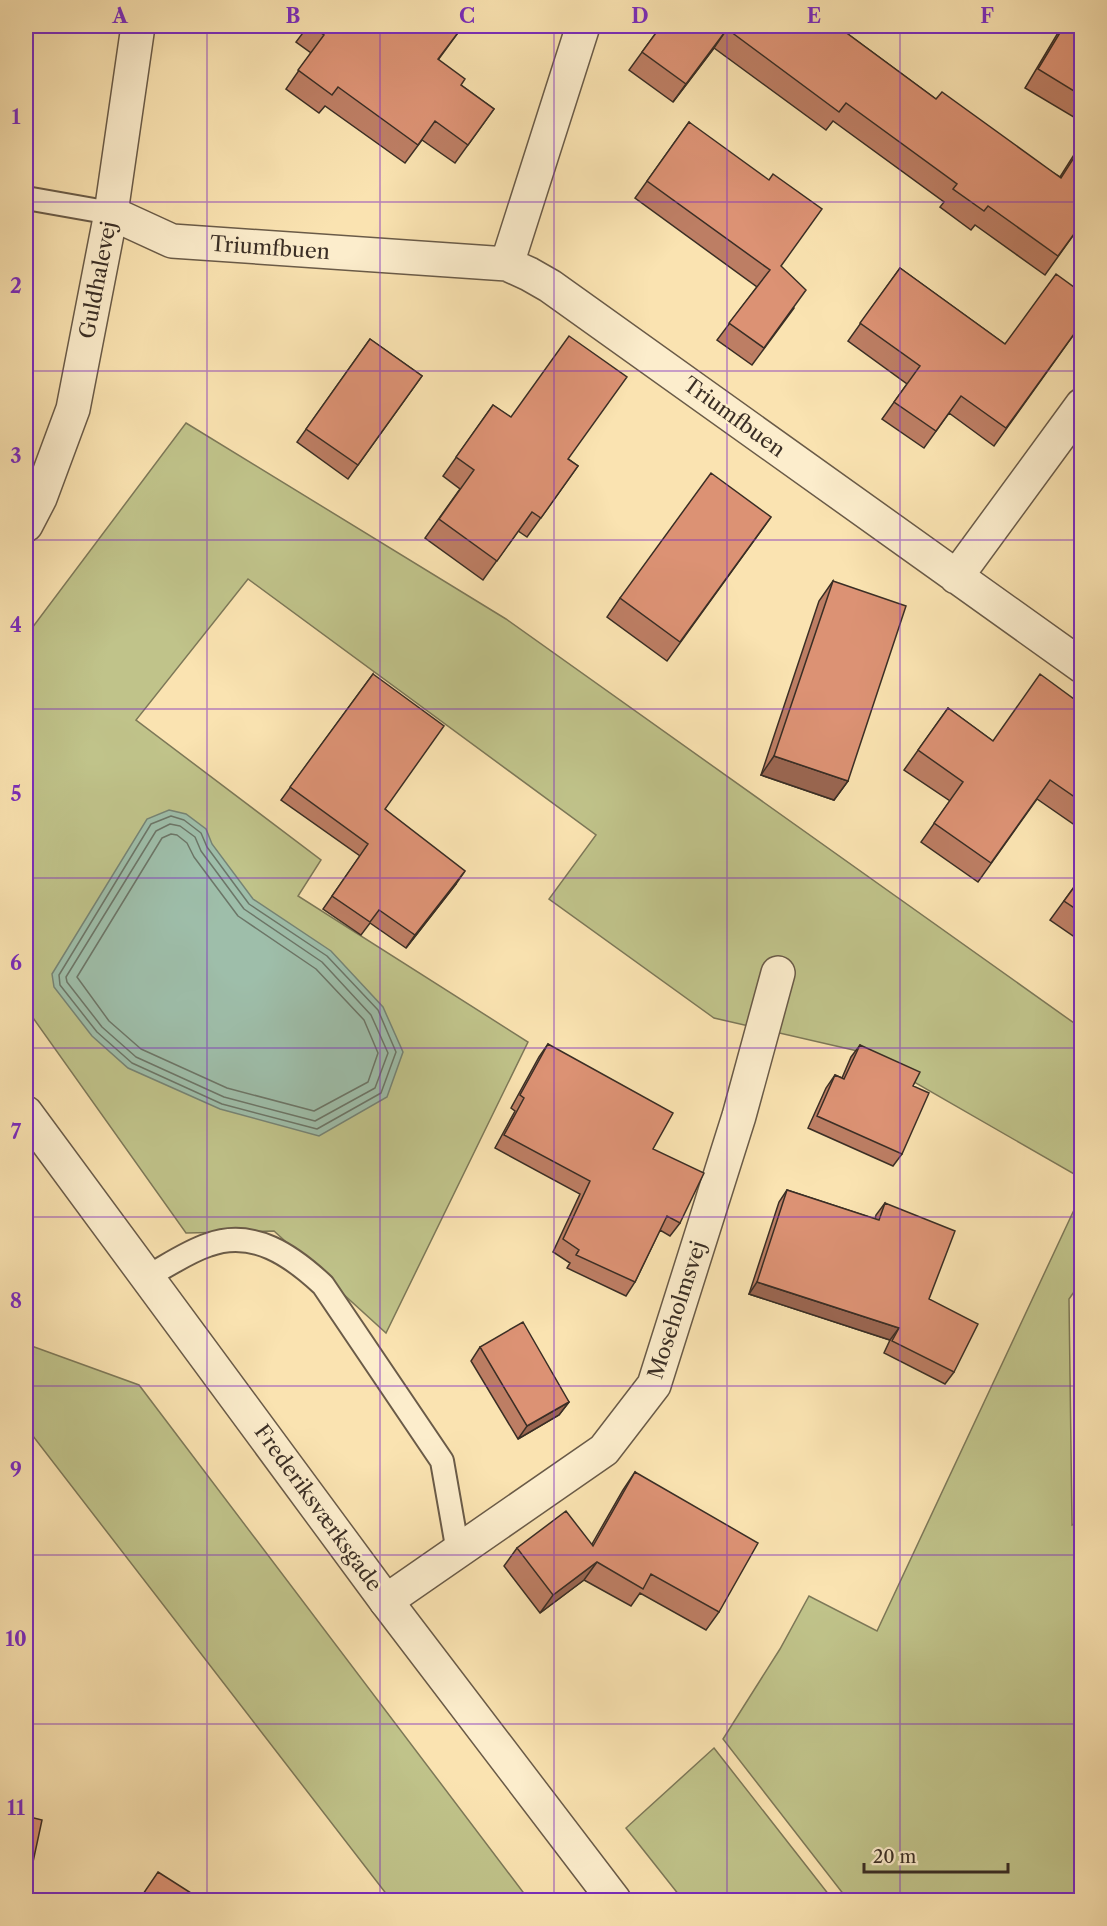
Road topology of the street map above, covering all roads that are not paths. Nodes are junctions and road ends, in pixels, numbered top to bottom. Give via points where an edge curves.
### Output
1 (138, 26) edge
2 (583, 26) edge
3 (26, 198) edge
4 (111, 213) junction
5 (507, 264) junction
6 (1082, 405) edge
7 (26, 525) edge
8 (956, 577) junction
9 (1082, 666) edge
10 (778, 973) dead end
11 (26, 1113) edge
12 (147, 1277) junction
13 (458, 1552) junction
14 (386, 1601) junction
15 (614, 1900) edge

1 - 4 street, Guldhalevej
2 - 5 street
3 - 4 lane
4 - 5 street, Triumfbuen via 172,241
4 - 7 street, Guldhalevej via 74,409
5 - 8 street, Triumfbuen via 550,286
6 - 8 street
8 - 9 street, Triumfbuen
10 - 13 street, Moseholmsvej via 739,1116 654,1385 604,1450
11 - 12 street, Frederiksværksgade
12 - 13 lane via 207,1245 225,1240 242,1239 263,1245 283,1252 303,1267 323,1285 442,1461
12 - 14 street, Frederiksværksgade
13 - 14 street, Moseholmsvej
14 - 15 street, Frederiksværksgade

